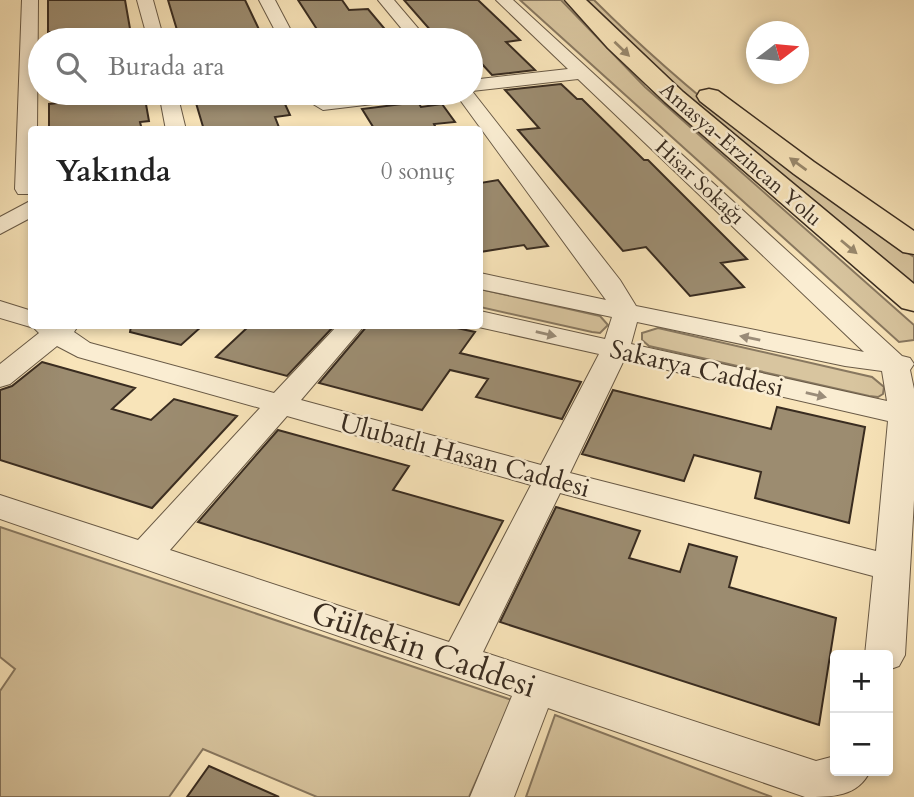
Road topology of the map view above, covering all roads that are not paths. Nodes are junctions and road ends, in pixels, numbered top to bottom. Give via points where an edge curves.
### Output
1 (30, 0) edge
2 (145, 0) edge
3 (267, 0) edge
4 (386, 0) edge
5 (504, 0) edge
6 (575, 0) edge
7 (602, 0) edge
8 (32, 28) edge
9 (153, 28) edge
10 (282, 28) edge
11 (410, 28) edge
12 (583, 73) junction
13 (483, 85) edge
14 (31, 105) edge
15 (171, 105) edge
16 (473, 105) edge
17 (28, 126) edge
18 (28, 126) edge
19 (175, 126) edge
20 (18, 204) edge
21 (914, 245) edge
22 (483, 282) edge
23 (914, 301) edge
24 (0, 309) edge
25 (628, 313) junction
26 (28, 319) edge
27 (483, 320) edge
28 (47, 329) edge
29 (53, 329) edge
30 (348, 329) edge
31 (615, 350) junction
32 (905, 364) edge
33 (0, 378) edge
34 (281, 405) junction
35 (909, 416) edge
36 (550, 479) junction
37 (0, 507) edge
38 (144, 555) junction
39 (892, 568) junction
40 (885, 650) edge
41 (459, 661) junction
42 (536, 687) junction
43 (839, 776) edge
44 (492, 797) edge

1 - 8 street
2 - 9 street
3 - 10 street
4 - 11 street
5 - 12 street, Hisar Sokağı
6 -> 23 highway, Amasya-Erzincan Yolu via 674,97
21 -> 7 highway, Amasya-Erzincan Yolu via 733,115
12 - 13 street
12 - 32 street, Hisar Sokağı
14 - 18 street
15 - 19 street
16 - 25 street
17 - 20 street
22 - 25 street, Sakarya Caddesi
24 - 26 street, Ulubatlı Hasan Caddesi
25 - 31 street
32 -> 25 street, Sakarya Caddesi via 845,358
27 -> 31 street, Sakarya Caddesi
28 - 33 street
29 - 34 street, Ulubatlı Hasan Caddesi via 76,348
30 - 34 street
31 -> 35 street, Sakarya Caddesi
31 - 36 street
32 - 35 street
34 - 36 street, Ulubatlı Hasan Caddesi
34 - 38 street
35 - 39 street
36 - 39 street, Ulubatlı Hasan Caddesi
36 - 41 street
37 - 38 street, Gültekin Caddesi
38 - 41 street, Gültekin Caddesi
39 - 40 street
41 - 42 street, Gültekin Caddesi
42 - 43 street, Gültekin Caddesi via 816,780
42 - 44 street

